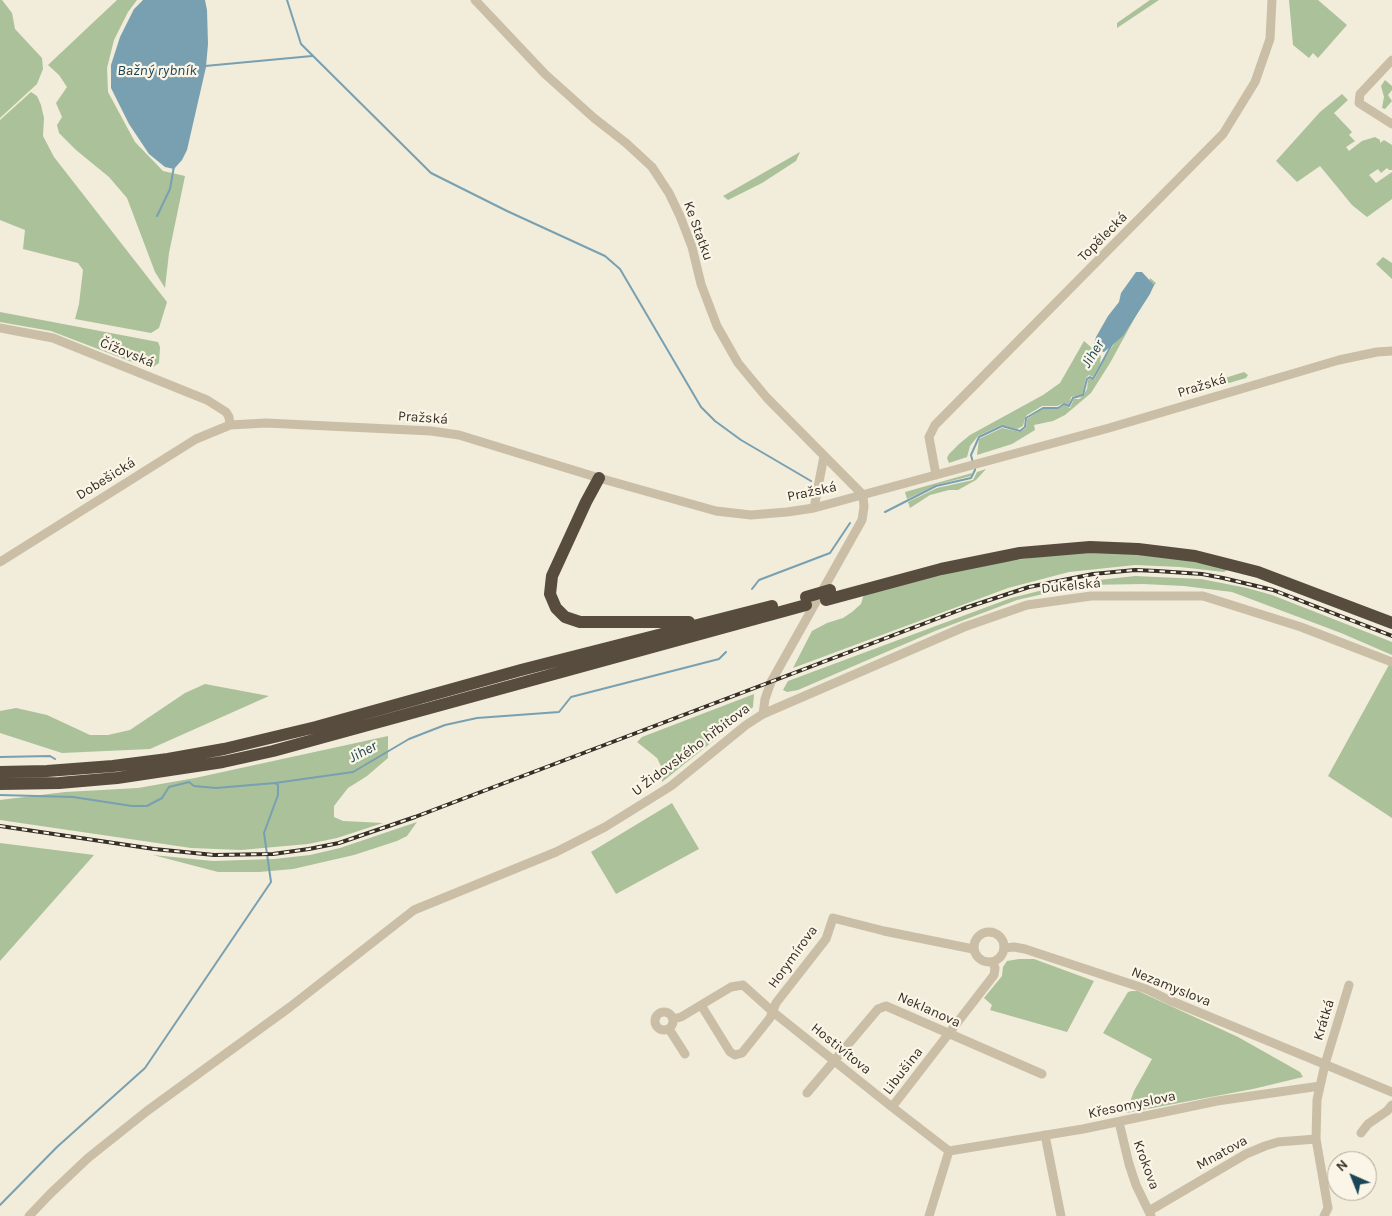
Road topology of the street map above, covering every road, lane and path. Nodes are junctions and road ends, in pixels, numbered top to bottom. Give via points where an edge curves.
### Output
1 (475, 0) edge
2 (1272, 0) edge
3 (1392, 60) edge
4 (1392, 124) edge
5 (0, 328) edge
6 (1392, 351) edge
7 (230, 425) junction
8 (824, 456) junction
9 (936, 475) junction
10 (599, 478) junction
11 (863, 495) junction
12 (814, 508) junction
13 (0, 562) edge
14 (828, 595) junction
15 (806, 601) junction
16 (1392, 614) edge
17 (719, 620) junction
18 (1392, 623) edge
19 (1392, 662) edge
20 (763, 714) junction
21 (0, 772) edge
22 (0, 784) edge
23 (1004, 948) junction
24 (973, 949) junction
25 (993, 962) junction
26 (1349, 985) dead end
27 (702, 1005) junction
28 (773, 1012) junction
29 (673, 1019) junction
30 (669, 1029) junction
31 (949, 1034) junction
32 (685, 1054) dead end
33 (834, 1061) junction
34 (1325, 1064) junction
35 (1042, 1074) dead end
36 (1320, 1086) junction
37 (1392, 1092) edge
38 (807, 1093) dead end
39 (1392, 1105) edge
40 (892, 1107) junction
41 (1119, 1122) junction
42 (1362, 1133) dead end
43 (1045, 1135) junction
44 (1316, 1139) junction
45 (949, 1152) junction
46 (1150, 1213) edge
47 (30, 1216) edge
48 (929, 1216) edge
49 (1061, 1216) edge
50 (1324, 1216) edge

1 - 8 street, Ke Statku via 545,74 652,166 680,216 717,326 738,363
2 - 9 street, Topělecká via 1270,39 1255,82 1224,134 935,425 929,437
3 - 4 street via 1360,94 1359,103
5 - 7 street, Čížovská via 52,338 207,400 226,412
6 - 9 street, Pražská via 1339,360
7 - 10 street, Pražská via 266,423 459,435
7 - 13 street, Dobešická via 196,439
8 - 11 street, Ke Statku
8 - 12 street
9 - 11 street, Pražská
10 - 12 street, Pražská via 716,511 751,515
10 - 17 highway via 552,576 550,594 560,614 591,623
11 - 12 street, Pražská
11 - 20 street, U Židovského hřbitova via 862,520 771,682
14 - 15 highway, bridge
14 - 16 highway via 947,559 1016,545 1093,539 1176,545 1218,553
14 - 18 highway via 1020,553 1090,547 1138,549 1195,556 1258,572
15 - 17 highway
15 - 22 highway via 367,726 232,760 117,778
17 - 21 highway via 224,749 113,766
19 - 20 street, Dukelská via 1301,627 1203,596 1091,596 1027,605 964,627
20 - 47 street, U Židovského hřbitova via 671,786 606,827 556,852 414,910 88,1158
23 - 24 street via 996,934 986,932 976,938
23 - 25 street
23 - 34 street, Nezamyslova via 1025,949 1146,989
24 - 25 street via 982,962
24 - 28 street, Horymírova via 833,918 826,939 776,1003
25 - 31 street, Libušina via 994,975
26 - 34 street, Krátká
27 - 28 street, Hostivítova via 731,987 743,986
27 - 28 street, Horymírova via 730,1052 735,1055 742,1053
27 - 29 street, Hostivítova
28 - 33 street, Hostivítova
29 - 30 street
29 - 30 street via 666,1012 656,1018 658,1028
30 - 32 street
31 - 33 street, Neklanova via 886,1006 878,1009
31 - 35 street, Neklanova
31 - 40 street, Libušina
33 - 38 street, Neklanova
33 - 40 street, Hostivítova
34 - 36 street, Krátká
34 - 37 street, Nezamyslova
36 - 41 street, Křesomyslova via 1217,1101
36 - 44 street, Krátká
39 - 42 street
40 - 45 street, Libušina
41 - 43 street, Křesomyslova
41 - 46 street, Krokova via 1128,1164
43 - 45 street, Křesomyslova
43 - 49 street
44 - 46 street, Mnatova via 1265,1146
44 - 50 street, Krátká via 1328,1208
45 - 48 street

